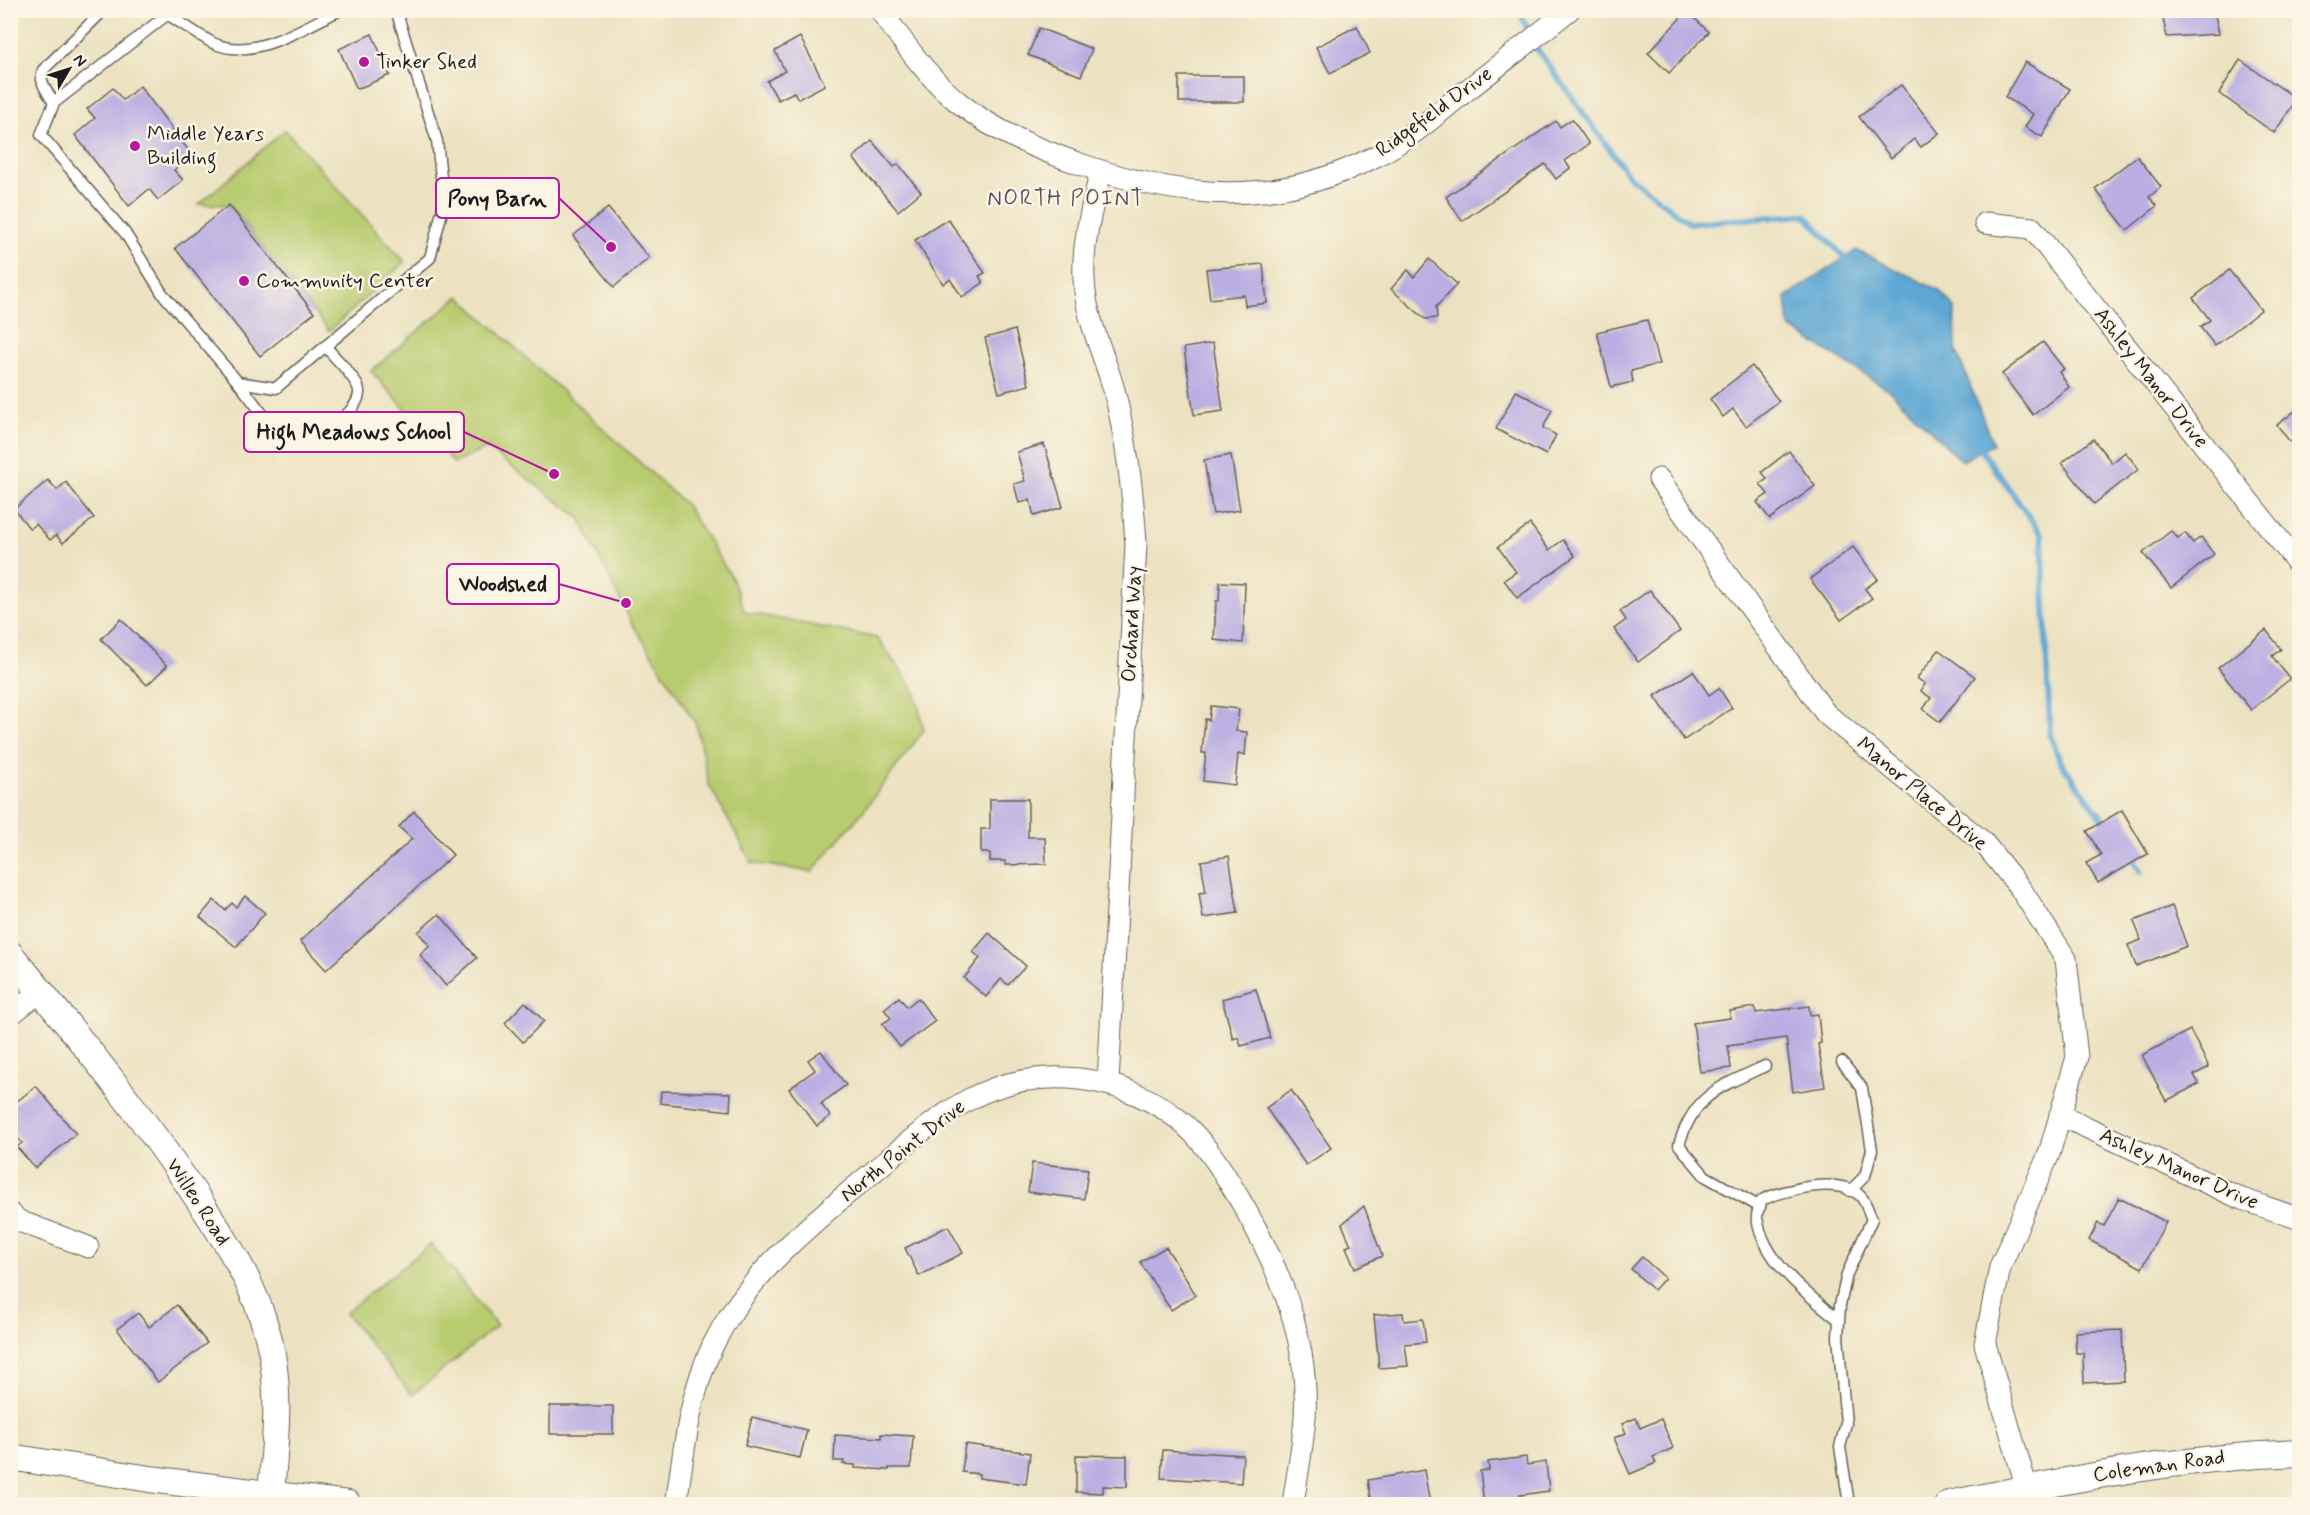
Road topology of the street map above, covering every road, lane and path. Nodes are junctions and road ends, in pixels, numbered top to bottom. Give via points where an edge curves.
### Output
1 (104, 10) edge
2 (340, 10) edge
3 (396, 10) edge
4 (880, 10) edge
5 (1569, 10) edge
6 (165, 12) edge
7 (54, 103) junction
8 (1101, 171) junction
9 (1985, 223) dead end
10 (325, 346) junction
11 (238, 382) junction
12 (1659, 479) dead end
13 (2300, 566) edge
14 (10, 954) edge
15 (41, 991) junction
16 (10, 1015) edge
17 (1842, 1062) dead end
18 (1765, 1066) dead end
19 (1108, 1084) junction
20 (2060, 1115) junction
21 (1850, 1191) junction
22 (1760, 1207) junction
23 (10, 1213) edge
24 (2300, 1219) edge
25 (88, 1247) dead end
26 (1839, 1320) junction
27 (2300, 1453) edge
28 (10, 1457) edge
29 (2027, 1489) junction
30 (271, 1499) edge
31 (348, 1504) edge
32 (676, 1504) edge
33 (1293, 1504) edge
34 (1849, 1504) edge
35 (1949, 1504) edge

1 - 7 lane via 43,70 41,82
2 - 6 lane via 244,50 215,44
3 - 10 lane via 437,141 444,204 430,258
4 - 8 street, Ridgefield Drive via 928,73 962,105 1001,132 1038,150
5 - 8 street, Ridgefield Drive via 1413,133 1374,157 1337,173 1281,189 1218,194 1161,188
6 - 7 lane
7 - 11 lane via 41,135 125,233 162,293
8 - 19 street, Orchard Way via 1085,230 1083,281 1089,315 1125,437 1136,544
9 - 13 street, Ashley Manor Drive via 2032,228
10 - 11 lane via 276,388
10 - 11 lane via 358,387 359,396 349,413 299,447 281,438
12 - 20 street, Manor Place Drive via 1826,714 1983,842 2020,888 2066,959 2077,1057
14 - 15 street, Willeo Road
15 - 16 street
15 - 30 street, Willeo Road via 174,1164 226,1242 254,1293 269,1337 276,1380
17 - 21 lane via 1862,1088 1872,1150 1865,1176
18 - 22 lane via 1719,1088 1698,1104 1686,1120 1679,1145 1704,1176
19 - 32 street, North Point Drive via 1075,1078 1038,1078 969,1099 937,1120 774,1257 731,1313 700,1377 687,1429
19 - 33 street, North Point Drive via 1162,1108 1207,1147 1268,1249 1291,1306 1303,1361 1305,1417
20 - 24 street, Ashley Manor Drive via 2242,1199
20 - 29 street, Manor Place Drive via 2049,1154 2000,1267 1985,1344
21 - 22 lane via 1838,1184 1777,1193 1762,1200
21 - 26 lane via 1861,1197 1872,1219 1847,1274
22 - 26 lane via 1756,1216 1764,1238 1785,1272
23 - 25 street via 19,1221
26 - 34 lane via 1846,1423 1840,1447
27 - 29 street, Coleman Road via 2234,1455 2136,1467
28 - 30 street
29 - 35 street, Coleman Road
30 - 31 street

